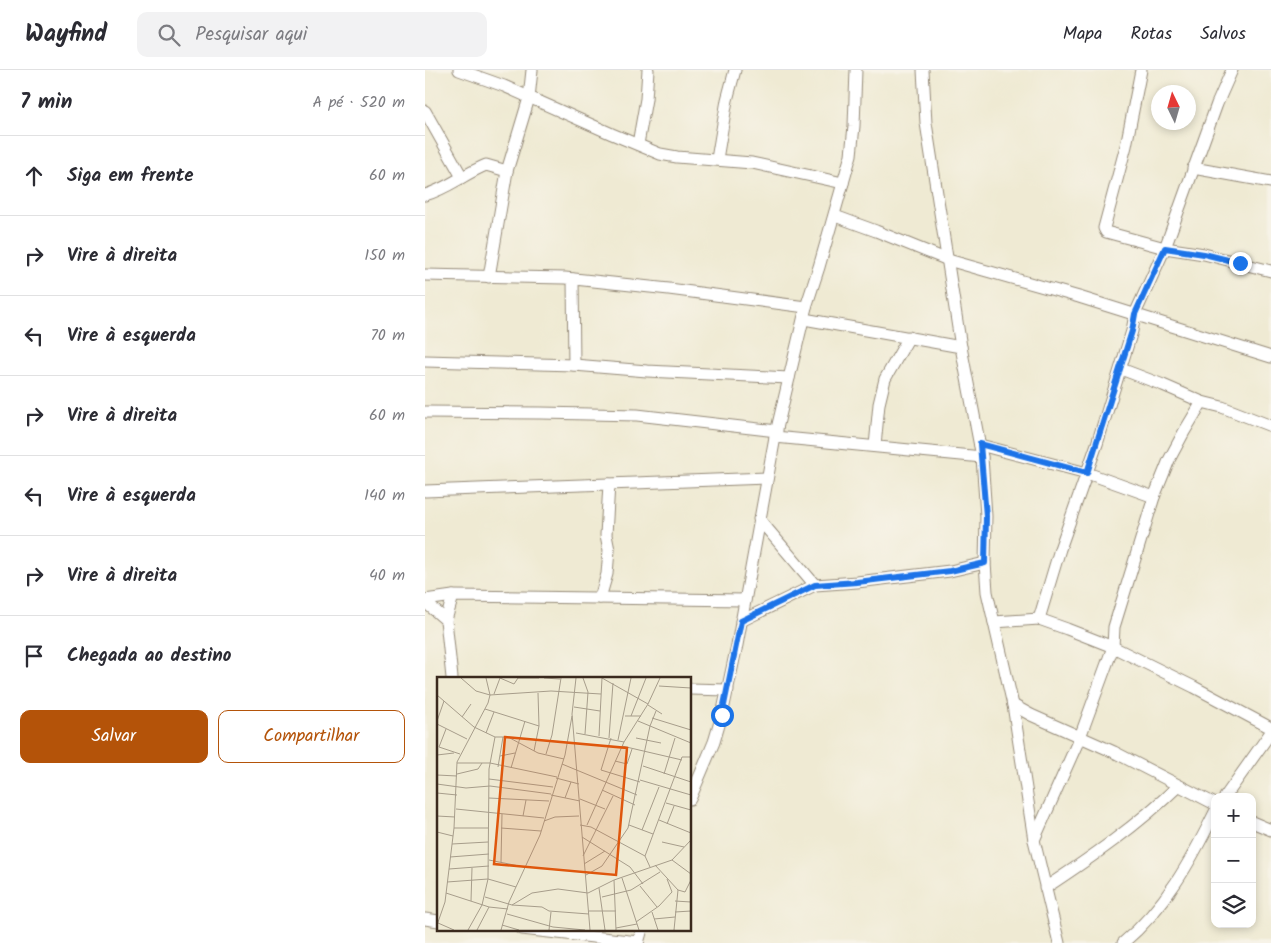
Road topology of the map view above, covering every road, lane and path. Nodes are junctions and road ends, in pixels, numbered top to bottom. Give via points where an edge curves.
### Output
1 (459, 70) edge
2 (532, 70) edge
3 (648, 70) edge
4 (735, 70) edge
5 (855, 70) edge
6 (923, 70) edge
7 (1141, 70) edge
8 (1232, 70) edge
9 (529, 98) junction
10 (425, 110) edge
11 (638, 144) junction
12 (717, 159) junction
13 (1193, 168) junction
14 (507, 171) junction
15 (462, 177) junction
16 (1271, 182) edge
17 (843, 183) junction
18 (425, 195) edge
19 (835, 216) junction
20 (1165, 248) junction
21 (948, 260) junction
22 (1271, 271) edge
23 (425, 275) edge
24 (489, 278) junction
25 (573, 279) junction
26 (805, 313) junction
27 (1135, 314) junction
28 (909, 338) junction
29 (961, 347) junction
30 (1271, 357) edge
31 (425, 361) edge
32 (574, 365) junction
33 (1121, 369) junction
34 (789, 378) junction
35 (1202, 402) junction
36 (425, 412) edge
37 (1271, 426) edge
38 (776, 434) junction
39 (980, 444) junction
40 (875, 446) junction
41 (982, 457) junction
42 (1087, 473) junction
43 (767, 478) junction
44 (609, 484) junction
45 (425, 491) edge
46 (1154, 497) junction
47 (759, 519) junction
48 (985, 563) junction
49 (815, 585) junction
50 (453, 596) junction
51 (601, 598) junction
52 (745, 600) junction
53 (425, 601) edge
54 (1039, 619) junction
55 (446, 620) junction
56 (741, 621) junction
57 (994, 622) junction
58 (1113, 647) junction
59 (452, 677) edge
60 (691, 689) edge
61 (728, 690) junction
62 (1013, 704) junction
63 (1271, 728) edge
64 (1271, 732) edge
65 (1080, 737) junction
66 (1178, 786) junction
67 (1228, 793) edge
68 (691, 797) edge
69 (1211, 802) edge
70 (1211, 820) edge
71 (1256, 824) edge
72 (1271, 830) edge
73 (1034, 840) junction
74 (1045, 888) junction
75 (530, 930) edge
76 (642, 930) edge
77 (638, 943) edge
78 (1059, 943) edge
79 (1123, 943) edge

1 - 9 street
2 - 9 street
3 - 11 street
4 - 12 street
5 - 17 street via 851,155
6 - 21 street via 926,123
7 - 20 street via 1105,228 1107,234
8 - 13 street
9 - 11 street
9 - 14 street
10 - 15 street
11 - 12 street via 660,154
12 - 17 street via 752,163
13 - 16 street
13 - 20 street
14 - 15 street via 486,166
14 - 24 street
15 - 18 street via 446,188
17 - 19 street
19 - 21 street
19 - 26 street
20 - 22 street
20 - 27 street
21 - 27 street
21 - 29 street
23 - 24 street
24 - 25 street via 543,276
25 - 26 street via 669,289
25 - 32 street
26 - 28 street
26 - 34 street
27 - 30 street
27 - 33 street
28 - 29 street
28 - 40 street via 885,379
29 - 39 street
31 - 32 street
32 - 34 street
33 - 35 street
33 - 42 street
34 - 38 street
35 - 37 street
35 - 46 street via 1169,460
36 - 38 street via 637,415
38 - 40 street
38 - 43 street
39 - 41 street
39 - 42 street
40 - 41 street
41 - 48 street
42 - 46 street
42 - 54 street
43 - 44 street
43 - 47 street
44 - 45 street
44 - 51 street via 606,535 609,550
46 - 58 street via 1114,627
47 - 49 street
47 - 52 street
48 - 49 street via 950,571
48 - 57 street
49 - 56 street
50 - 51 street
50 - 53 street
50 - 55 street
51 - 52 street
52 - 56 street
53 - 55 street
54 - 57 street
54 - 58 street
55 - 59 street
56 - 61 street
57 - 62 street
58 - 63 street
58 - 65 street
60 - 61 street
61 - 68 street via 713,742
62 - 65 street
62 - 73 street
64 - 67 street
65 - 66 street
65 - 73 street
66 - 69 street
66 - 74 street via 1126,830
70 - 79 street via 1170,892
71 - 72 street
73 - 74 street
74 - 78 street
75 - 77 street
76 - 77 street

